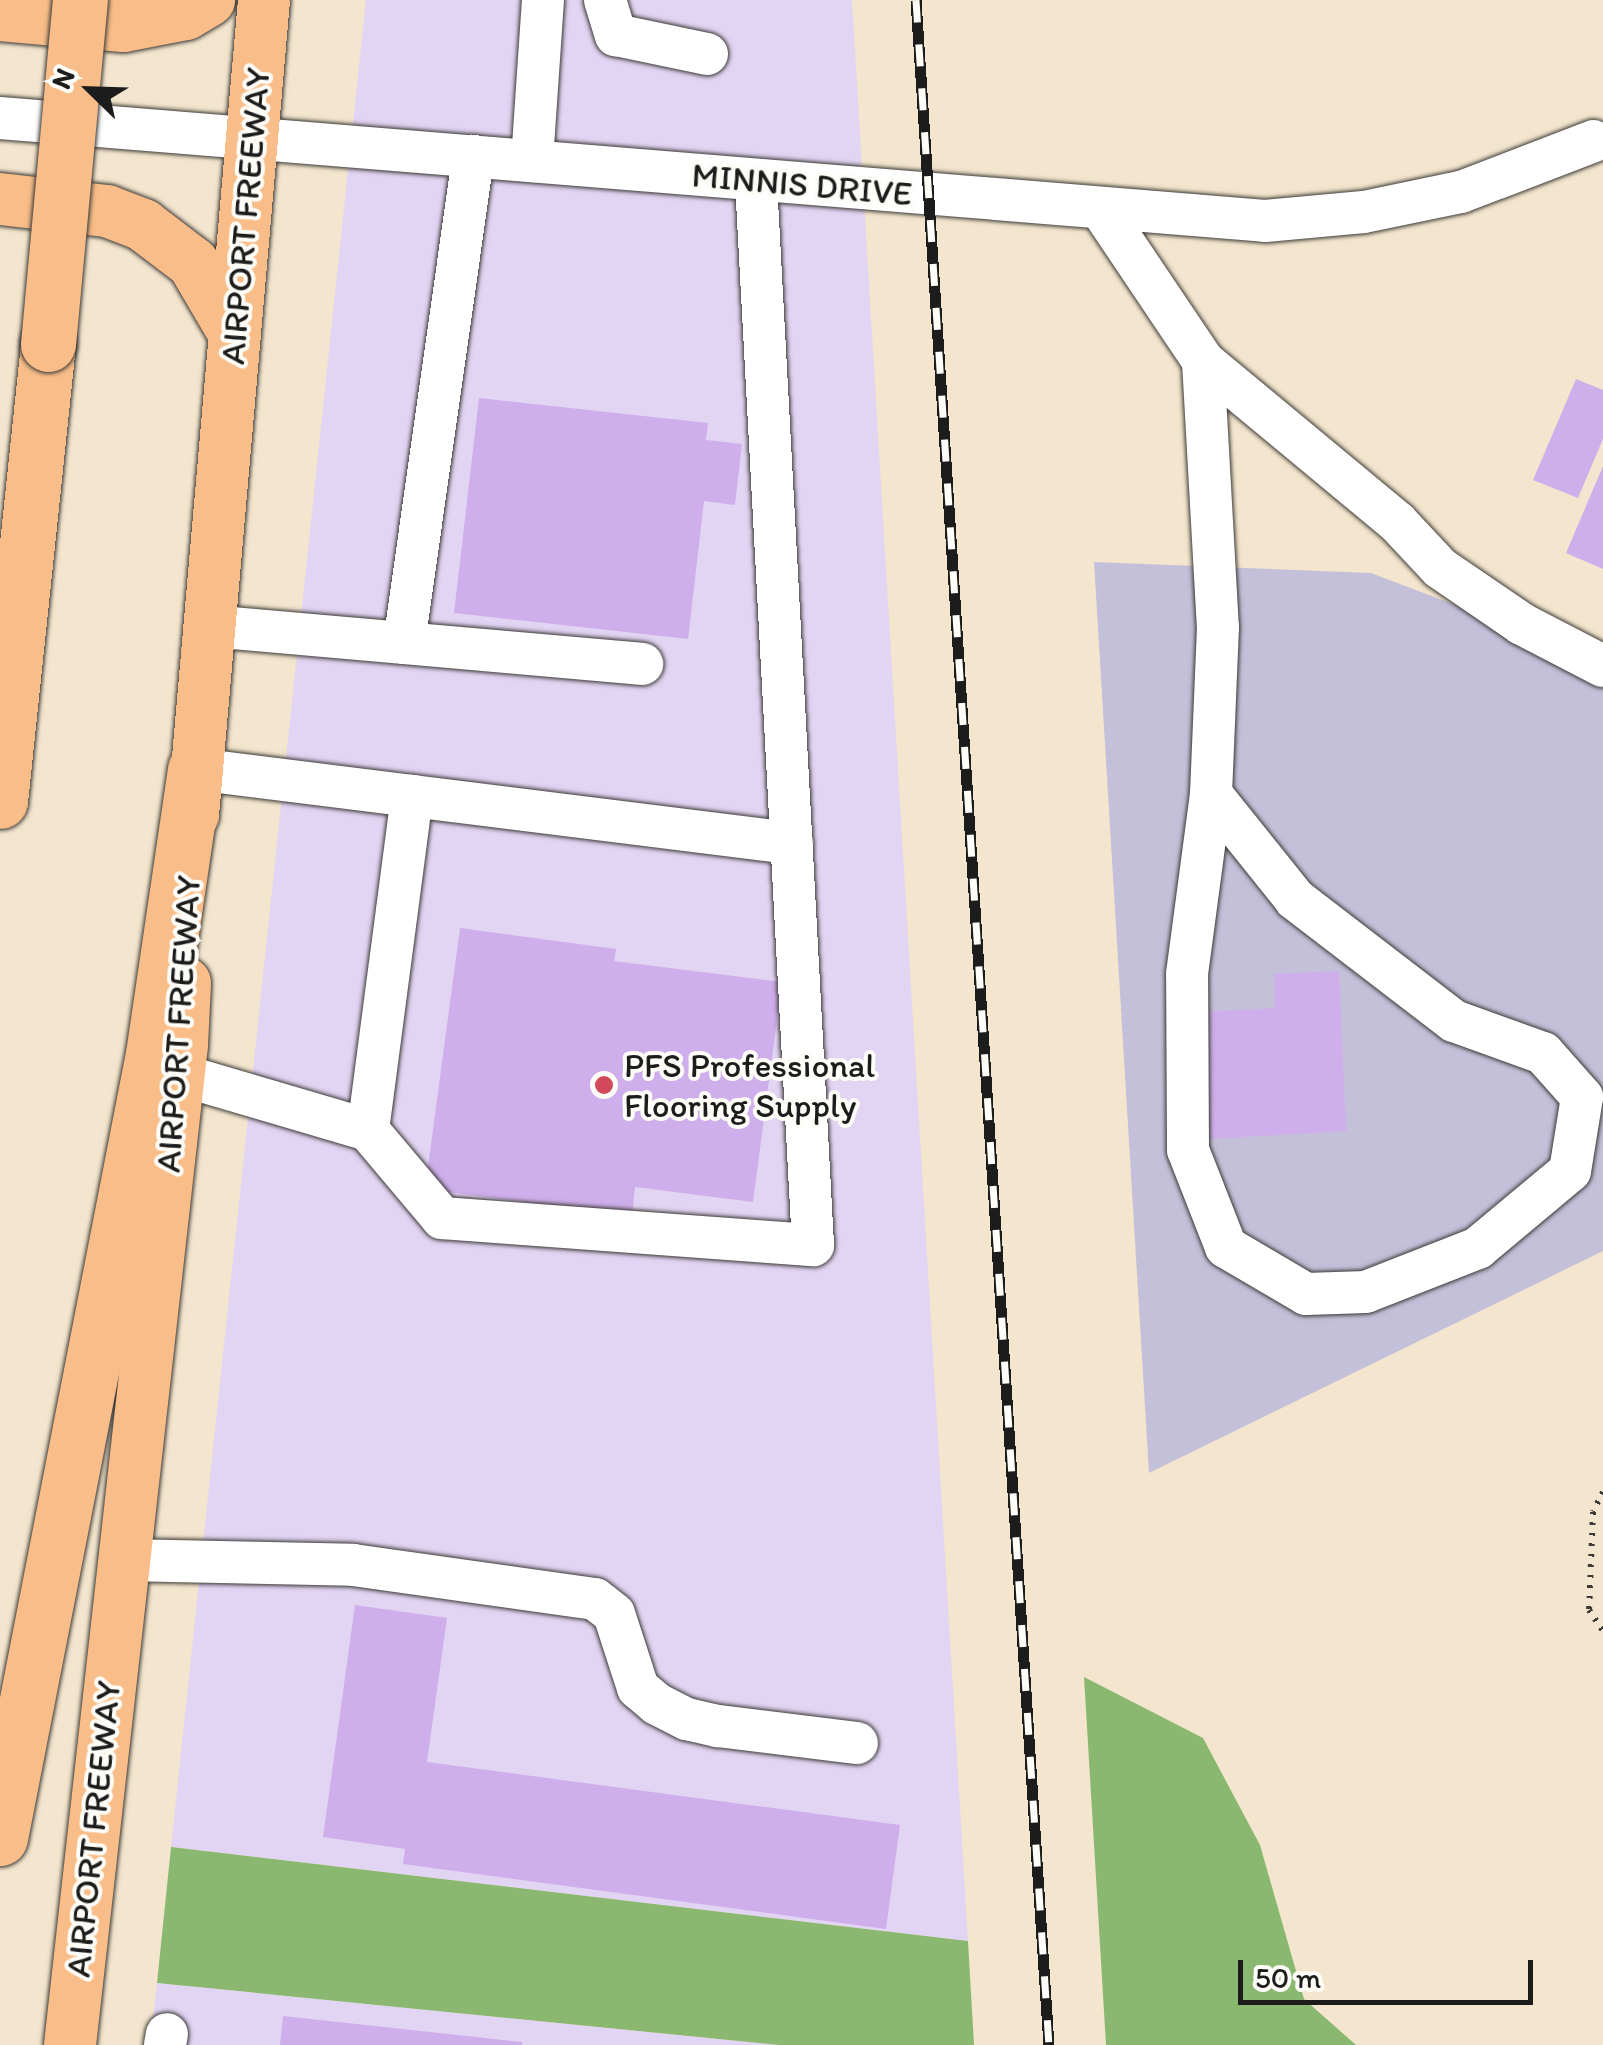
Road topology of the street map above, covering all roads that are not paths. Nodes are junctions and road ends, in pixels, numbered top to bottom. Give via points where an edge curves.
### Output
1 (80, 0) edge
2 (210, 0) edge
3 (264, 0) edge
4 (543, 0) edge
5 (605, 0) edge
6 (0, 15) edge
7 (708, 54) dead end
8 (0, 118) edge
9 (251, 137) junction
10 (1594, 142) dead end
11 (473, 156) junction
12 (532, 161) junction
13 (756, 180) junction
14 (0, 199) edge
15 (1101, 209) junction
16 (234, 333) junction
17 (1204, 361) junction
18 (209, 626) junction
19 (404, 643) junction
20 (642, 664) dead end
21 (1603, 666) edge
22 (196, 769) junction
23 (1211, 794) junction
24 (412, 796) junction
25 (0, 801) edge
26 (792, 844) junction
27 (178, 1074) junction
28 (368, 1130) junction
29 (123, 1560) junction
30 (857, 1742) dead end
31 (0, 1838) edge
32 (70, 2045) edge

1 - 25 highway, bridge
2 - 6 main road via 186,14 124,26
3 - 9 main road, AIRPORT FREEWAY
4 - 12 street
5 - 7 street via 616,36
8 - 9 street, MINNIS DRIVE
9 - 11 street, MINNIS DRIVE
9 - 16 main road, AIRPORT FREEWAY
10 - 15 street, MINNIS DRIVE via 1461,192 1364,212 1265,220
11 - 12 street, MINNIS DRIVE
11 - 19 street
12 - 13 street, MINNIS DRIVE
13 - 15 street, MINNIS DRIVE
13 - 26 street
14 - 16 main road via 107,210 143,225 193,263
15 - 17 street
16 - 18 main road, AIRPORT FREEWAY
17 - 21 street via 1397,522 1440,568 1522,624
17 - 23 street via 1218,627
18 - 19 street
18 - 22 main road, AIRPORT FREEWAY
19 - 20 street
22 - 24 street
22 - 27 main road, AIRPORT FREEWAY
22 - 31 highway via 153,1054
23 - 23 street via 1295,898 1454,1020 1543,1053 1582,1097 1570,1171 1478,1248 1366,1292 1306,1294 1226,1247 1188,1150 1187,974
24 - 26 street
24 - 28 street
26 - 28 street via 813,1245 442,1218
27 - 28 street
27 - 29 main road, AIRPORT FREEWAY
29 - 30 street via 354,1565 595,1599 614,1614 638,1688 657,1704 718,1726
29 - 32 main road, AIRPORT FREEWAY

